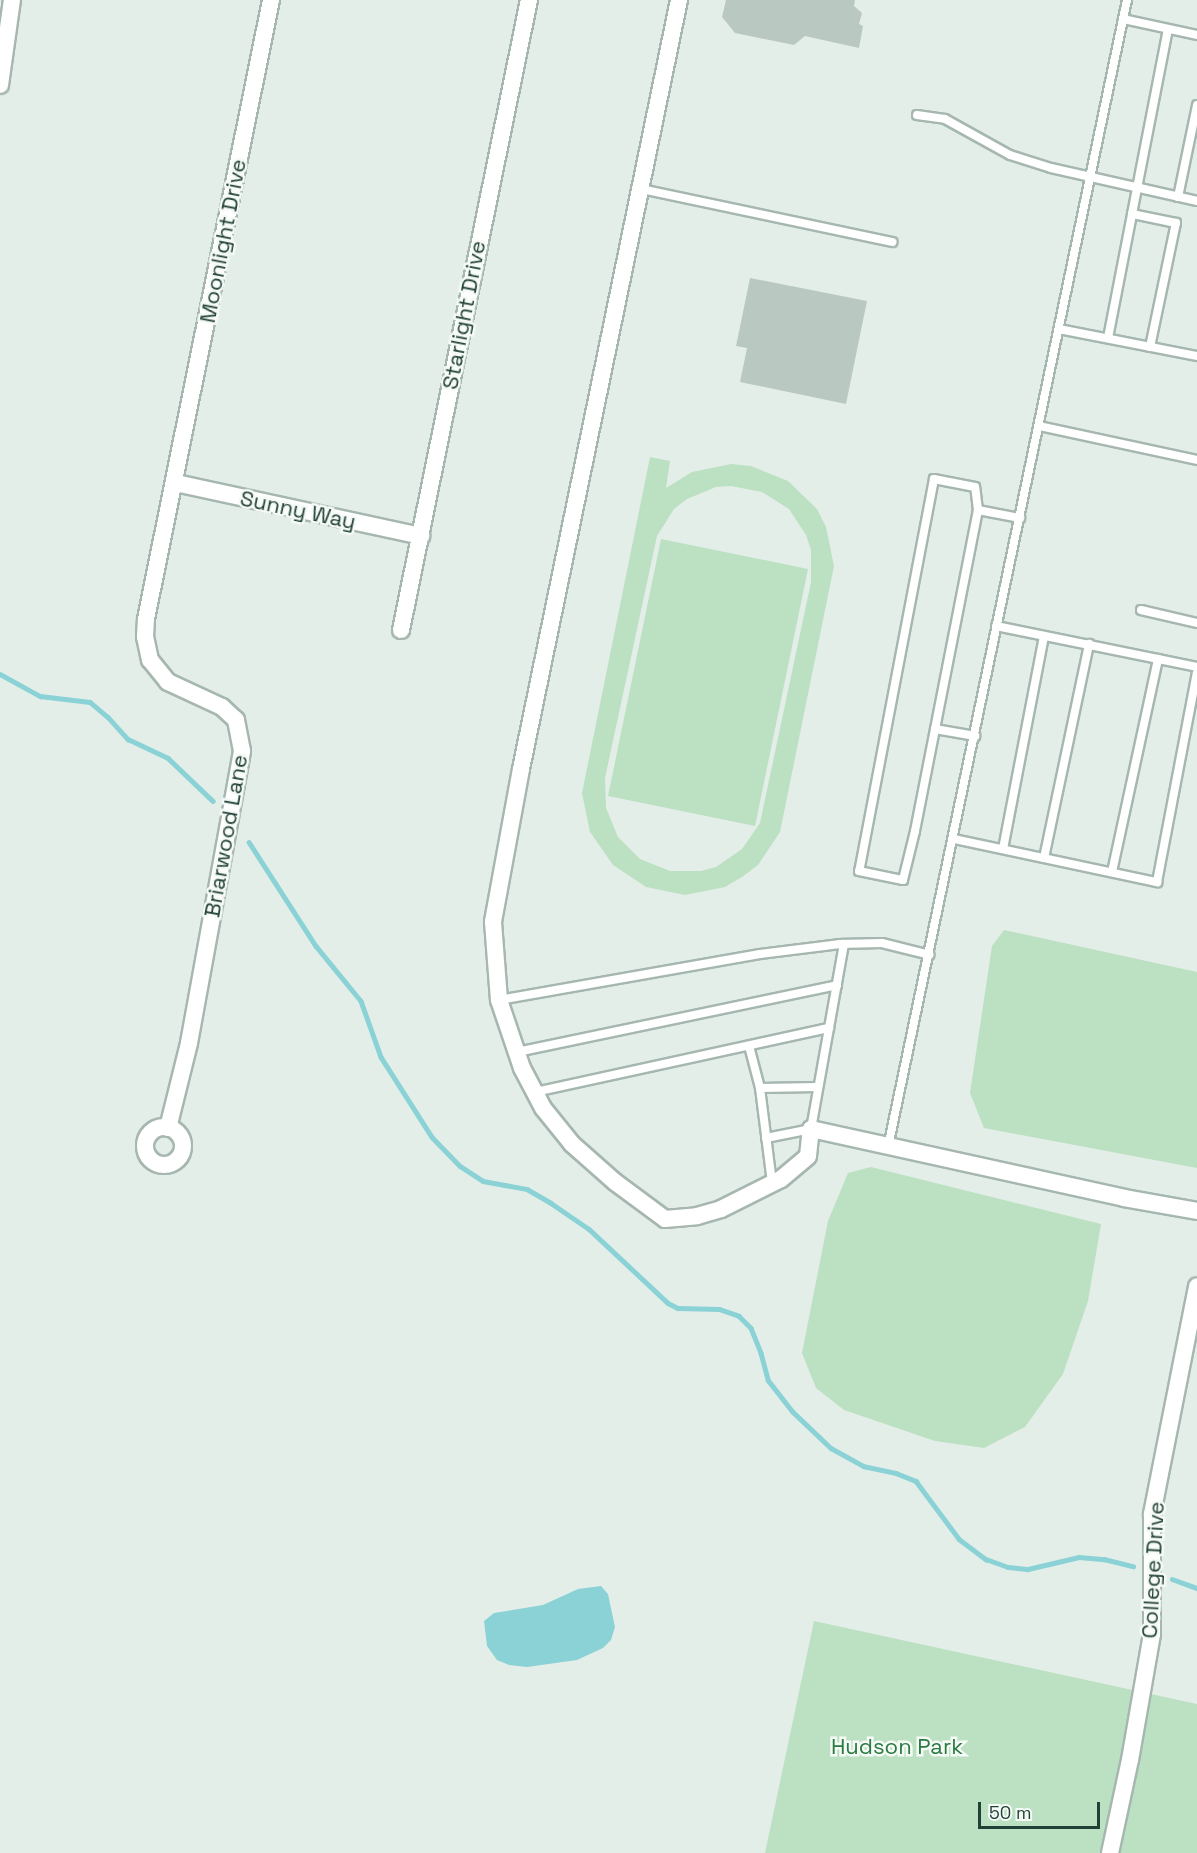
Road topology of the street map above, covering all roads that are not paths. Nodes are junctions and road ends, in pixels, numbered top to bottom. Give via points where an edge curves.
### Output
1 (12, 0) edge
2 (271, 0) edge
3 (529, 0) edge
4 (679, 0) edge
5 (1127, 0) edge
6 (1123, 19) junction
7 (1168, 29) junction
8 (1197, 35) edge
9 (0, 85) edge
10 (1197, 105) edge
11 (916, 115) dead end
12 (1090, 177) junction
13 (1138, 188) junction
14 (641, 189) junction
15 (1178, 197) junction
16 (1197, 201) edge
17 (1132, 214) junction
18 (892, 242) dead end
19 (1059, 329) junction
20 (1108, 338) junction
21 (1150, 347) junction
22 (1197, 356) edge
23 (1039, 426) junction
24 (1197, 460) edge
25 (176, 483) junction
26 (978, 510) junction
27 (1020, 518) junction
28 (421, 536) junction
29 (1141, 610) dead end
30 (1197, 623) edge
31 (996, 626) junction
32 (401, 630) dead end
33 (1044, 636) junction
34 (1089, 644) junction
35 (1158, 659) junction
36 (1197, 667) edge
37 (1197, 674) edge
38 (934, 729) junction
39 (975, 736) junction
40 (954, 839) junction
41 (1003, 849) junction
42 (1044, 858) junction
43 (1112, 872) junction
44 (844, 944) junction
45 (930, 955) junction
46 (837, 985) junction
47 (499, 1000) junction
48 (829, 1028) junction
49 (749, 1046) junction
50 (516, 1052) junction
51 (818, 1087) junction
52 (760, 1088) junction
53 (535, 1092) junction
54 (168, 1128) dead end
55 (810, 1129) junction
56 (766, 1138) junction
57 (888, 1147) junction
58 (771, 1183) junction
59 (1197, 1211) edge
60 (1197, 1286) edge
61 (1110, 1853) edge

1 - 9 street
2 - 25 street, Moonlight Drive
3 - 28 street, Starlight Drive
4 - 14 street
5 - 6 lane
6 - 7 lane
6 - 12 lane
7 - 8 lane
7 - 13 lane
10 - 15 lane
11 - 12 lane via 945,119 1010,155
12 - 13 lane
12 - 19 lane
13 - 15 lane
13 - 17 lane
14 - 18 lane
14 - 47 street via 498,884 493,922
15 - 16 lane
17 - 20 lane
17 - 21 lane via 1176,223
19 - 20 lane
19 - 23 lane
20 - 21 lane
21 - 22 lane
23 - 24 lane
23 - 27 lane
25 - 28 street, Sunny Way
25 - 54 street, Briarwood Lane via 146,619 150,660 168,682 222,706 236,720 242,751 189,1042
26 - 27 lane
26 - 38 lane
26 - 38 lane via 975,486 934,479 859,871 903,880
27 - 31 lane
28 - 32 street, Starlight Drive
29 - 30 lane
31 - 33 lane
31 - 39 lane
33 - 34 lane
33 - 41 lane
34 - 35 lane
34 - 42 lane
35 - 36 lane
35 - 43 lane
37 - 43 lane via 1157,882
38 - 39 lane
39 - 40 lane
40 - 41 lane
40 - 45 lane
41 - 42 lane
42 - 43 lane
44 - 45 lane via 882,943
44 - 46 lane
44 - 47 lane via 760,954
45 - 57 lane
46 - 48 lane
46 - 50 lane
47 - 50 street
48 - 49 lane
48 - 51 lane
49 - 52 lane
49 - 53 lane
50 - 53 street
51 - 52 lane
51 - 55 lane
52 - 56 lane
53 - 58 street via 572,1144 665,1219 721,1209
55 - 56 lane
55 - 57 street
55 - 58 street via 808,1156
56 - 58 lane
57 - 59 street
60 - 61 street, College Drive via 1152,1514 1152,1634

